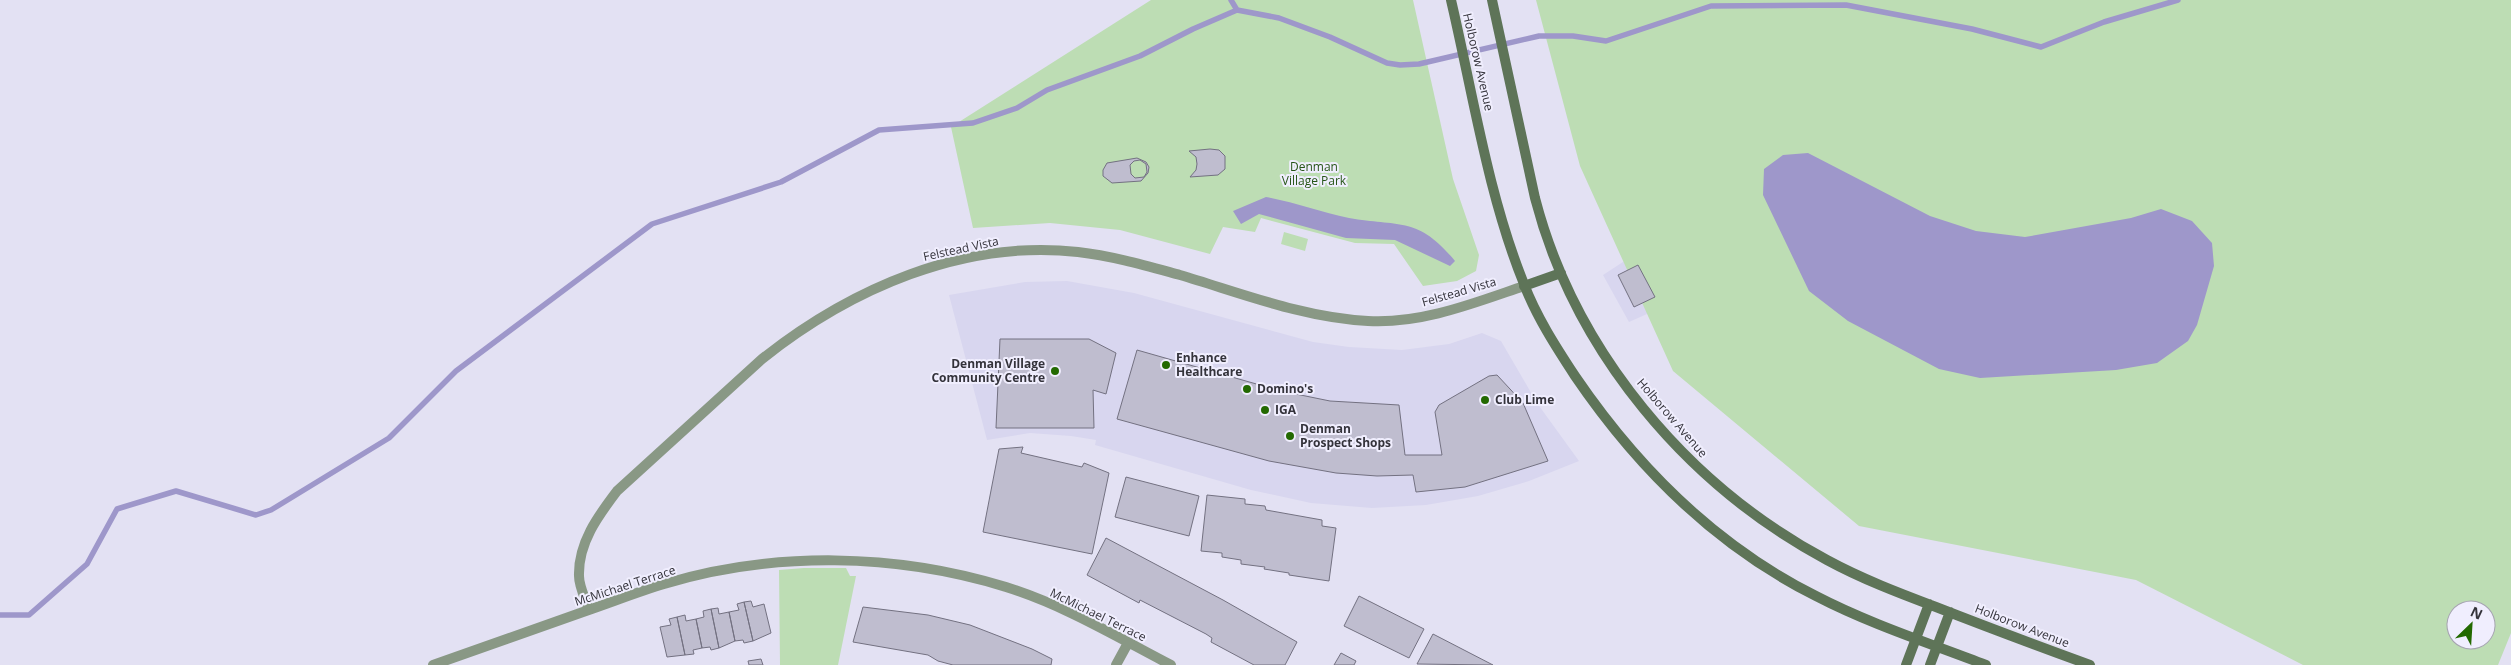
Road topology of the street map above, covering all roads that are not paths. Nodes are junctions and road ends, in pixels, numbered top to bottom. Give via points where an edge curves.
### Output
1 (1451, 0) edge
2 (1492, 0) edge
3 (1561, 273) junction
4 (1524, 286) junction
5 (1929, 604) junction
6 (589, 610) junction
7 (1950, 612) junction
8 (1916, 638) junction
9 (1128, 642) junction
10 (1937, 646) junction
11 (432, 665) edge
12 (1116, 665) edge
13 (1171, 665) edge
14 (1906, 665) edge
15 (1930, 665) edge
16 (1986, 665) edge
17 (2090, 665) edge

1 - 4 main road, Holborow Avenue via 1498,206
2 - 3 main road, Holborow Avenue via 1535,198
3 - 4 main road, Felstead Vista
3 - 5 main road, Holborow Avenue via 1585,321 1643,408 1681,451 1728,494 1779,532 1827,560
4 - 6 street, Felstead Vista via 1437,314 1368,321 1324,316 1129,261 1077,252 996,253 915,272 862,294 786,340 617,491 598,516 584,544 579,576
4 - 8 main road, Holborow Avenue via 1548,332 1596,407 1648,469 1711,528 1755,561 1806,591
5 - 7 main road, Holborow Avenue
5 - 8 main road
6 - 9 street, McMichael Terrace via 664,584 734,568 804,561 873,561 941,570 1006,587 1069,612
6 - 11 street, McMichael Terrace
7 - 10 main road
7 - 17 main road, Holborow Avenue
8 - 10 main road, Holborow Avenue
8 - 14 main road
9 - 12 street
9 - 13 street, McMichael Terrace
10 - 15 main road
10 - 16 main road, Holborow Avenue

